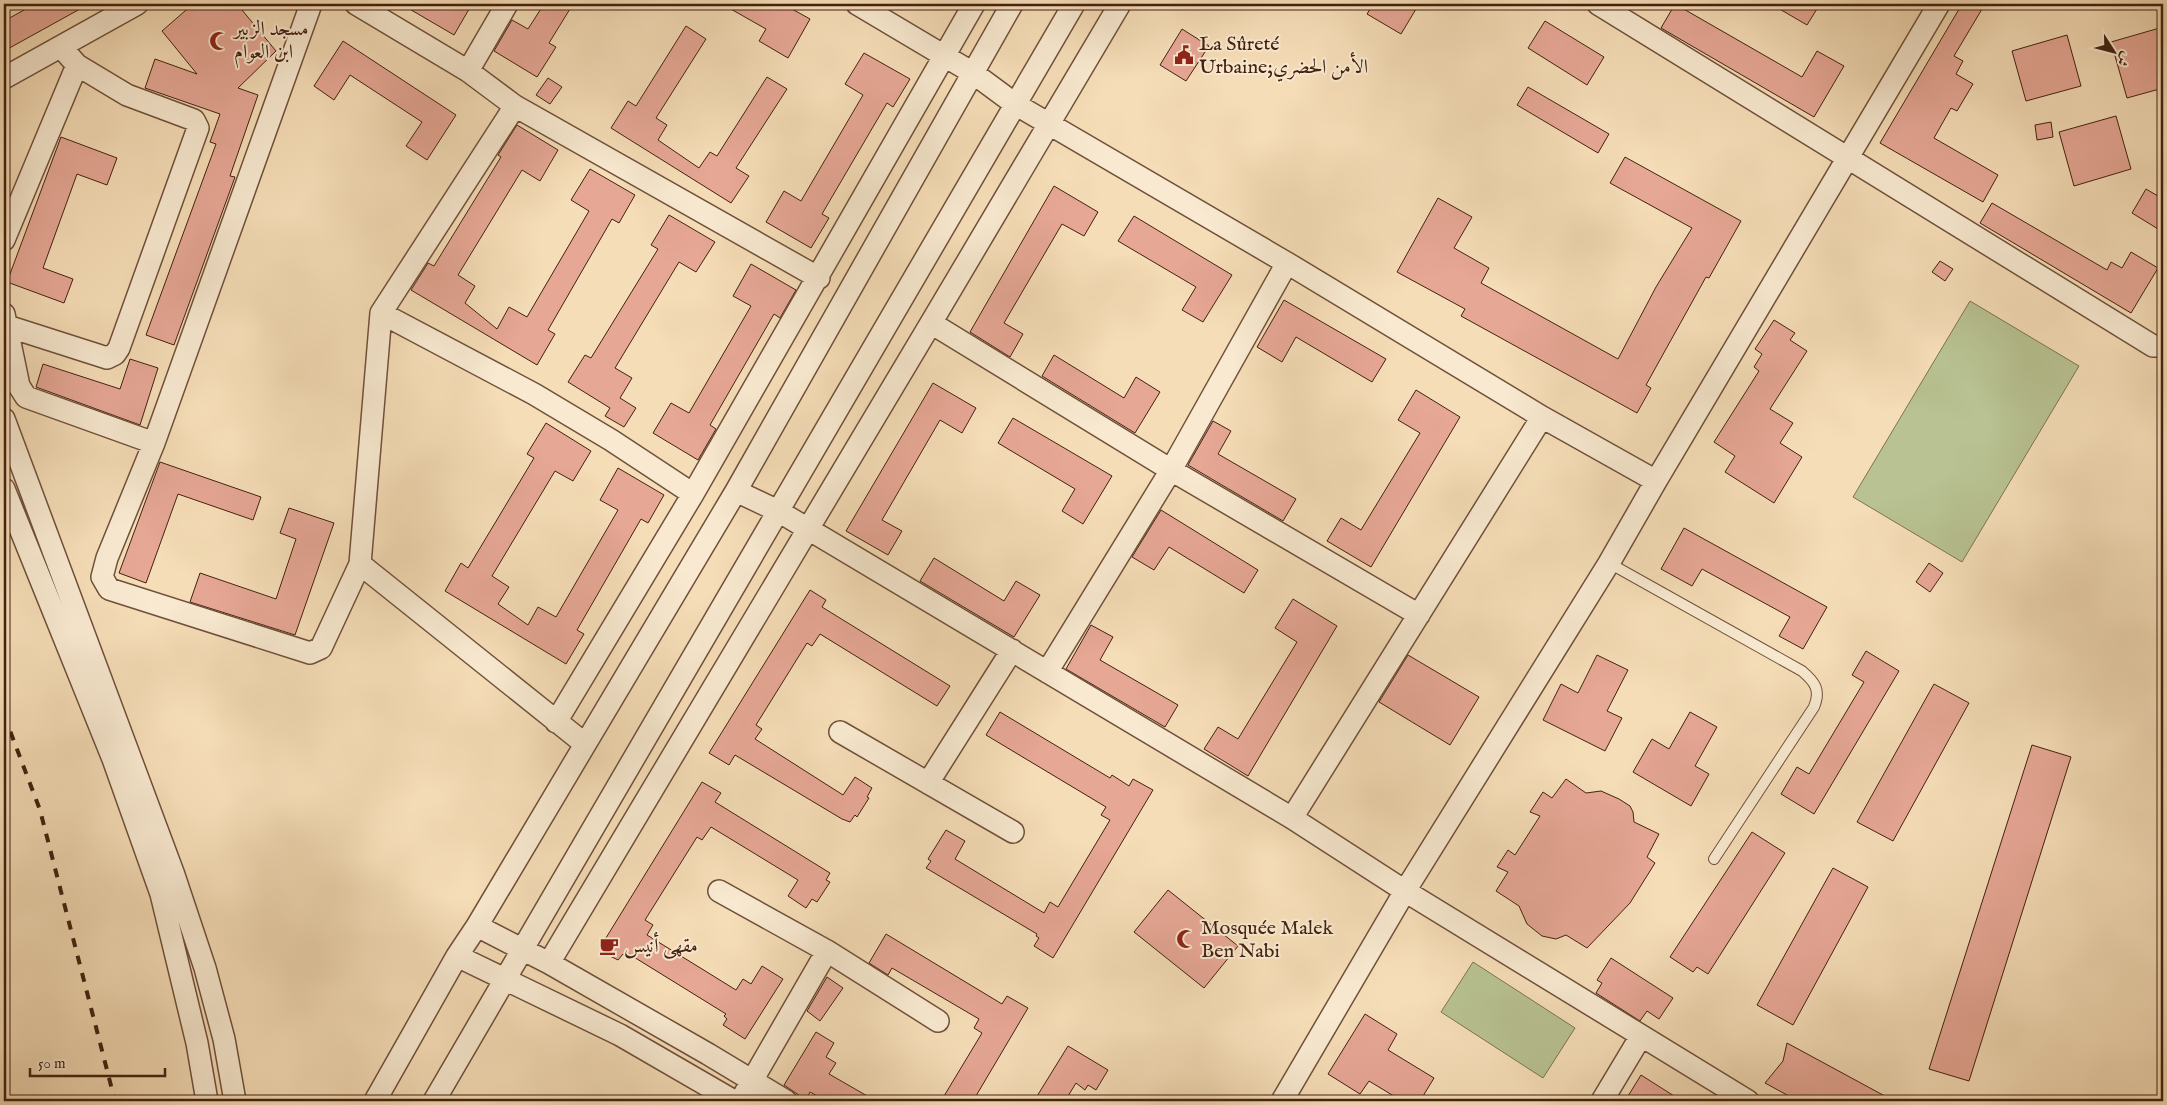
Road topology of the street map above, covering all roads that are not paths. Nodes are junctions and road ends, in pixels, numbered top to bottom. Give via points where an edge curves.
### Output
1 (137, 4) edge
2 (311, 4) edge
3 (356, 4) edge
4 (507, 4) edge
5 (856, 4) edge
6 (974, 4) edge
7 (1012, 4) edge
8 (1074, 4) edge
9 (1120, 4) edge
10 (1598, 4) edge
11 (1938, 4) edge
12 (62, 47) junction
13 (944, 57) junction
14 (77, 65) junction
15 (468, 71) junction
16 (973, 73) junction
17 (4, 78) edge
18 (1015, 104) junction
19 (515, 106) junction
20 (1049, 123) junction
21 (1847, 157) junction
22 (4, 240) edge
23 (1287, 263) junction
24 (819, 278) junction
25 (382, 313) junction
26 (5, 319) edge
27 (931, 323) junction
28 (2163, 346) edge
29 (1542, 417) junction
30 (4, 419) edge
31 (154, 443) junction
32 (1171, 470) junction
33 (1656, 481) junction
34 (4, 489) edge
35 (736, 491) junction
36 (693, 494) junction
37 (778, 511) junction
38 (808, 531) junction
39 (1609, 563) junction
40 (360, 564) junction
41 (1419, 615) junction
42 (1012, 650) junction
43 (1047, 672) junction
44 (556, 722) junction
45 (840, 732) dead end
46 (585, 744) junction
47 (928, 783) junction
48 (1292, 818) junction
49 (1013, 832) dead end
50 (1714, 859) dead end
51 (719, 891) dead end
52 (1406, 891) junction
53 (477, 926) junction
54 (523, 948) junction
55 (827, 952) junction
56 (457, 956) junction
57 (549, 963) junction
58 (506, 978) junction
59 (938, 1021) dead end
60 (1641, 1036) junction
61 (752, 1082) junction
62 (207, 1101) edge
63 (235, 1101) edge
64 (375, 1101) edge
65 (434, 1101) edge
66 (734, 1101) edge
67 (740, 1101) edge
68 (786, 1101) edge
69 (1282, 1101) edge
70 (1602, 1101) edge
71 (1748, 1101) edge

1 - 12 street
2 - 31 street
3 - 15 street
4 - 15 street
5 - 13 street
6 - 13 street
7 - 16 street
8 - 18 street
9 - 20 street
10 - 21 street
11 - 21 street
12 - 14 street
12 - 17 street
13 - 16 street
13 - 24 street
14 - 22 street
14 - 26 street via 127,94 194,120 198,128 120,348 115,354 107,358
15 - 19 street
16 - 18 street
16 - 35 street
18 - 20 street
18 - 37 street
19 - 24 street
19 - 25 street
20 - 23 street
20 - 27 street
21 - 28 street via 2153,346
21 - 33 street
23 - 29 street
23 - 32 street
24 - 36 street
25 - 36 street via 534,394
25 - 40 street
26 - 31 street via 19,386 26,397
27 - 32 street
27 - 38 street
29 - 33 street
29 - 41 street
30 - 63 street via 206,968
31 - 40 street via 102,577 109,589 310,653 321,648
32 - 41 street
32 - 43 street
33 - 39 street
34 - 62 street via 113,759 161,894 197,1043
35 - 37 street
35 - 46 street
36 - 44 street
37 - 38 street
37 - 54 street
38 - 42 street
38 - 57 street
39 - 50 lane via 1802,671 1816,685 1818,698 1814,706
39 - 52 street
40 - 44 street
41 - 48 street
42 - 43 street
42 - 47 street
43 - 48 street
44 - 46 street
45 - 47 street
46 - 53 street
47 - 49 street
48 - 52 street
51 - 55 street
52 - 60 street
52 - 69 street
53 - 54 street
53 - 56 street
54 - 57 street
54 - 58 street
55 - 59 street
55 - 61 street
56 - 58 street
56 - 64 street
57 - 61 street
58 - 65 street
58 - 66 street via 620,1035
60 - 70 street
60 - 71 street
61 - 67 street
61 - 68 street

